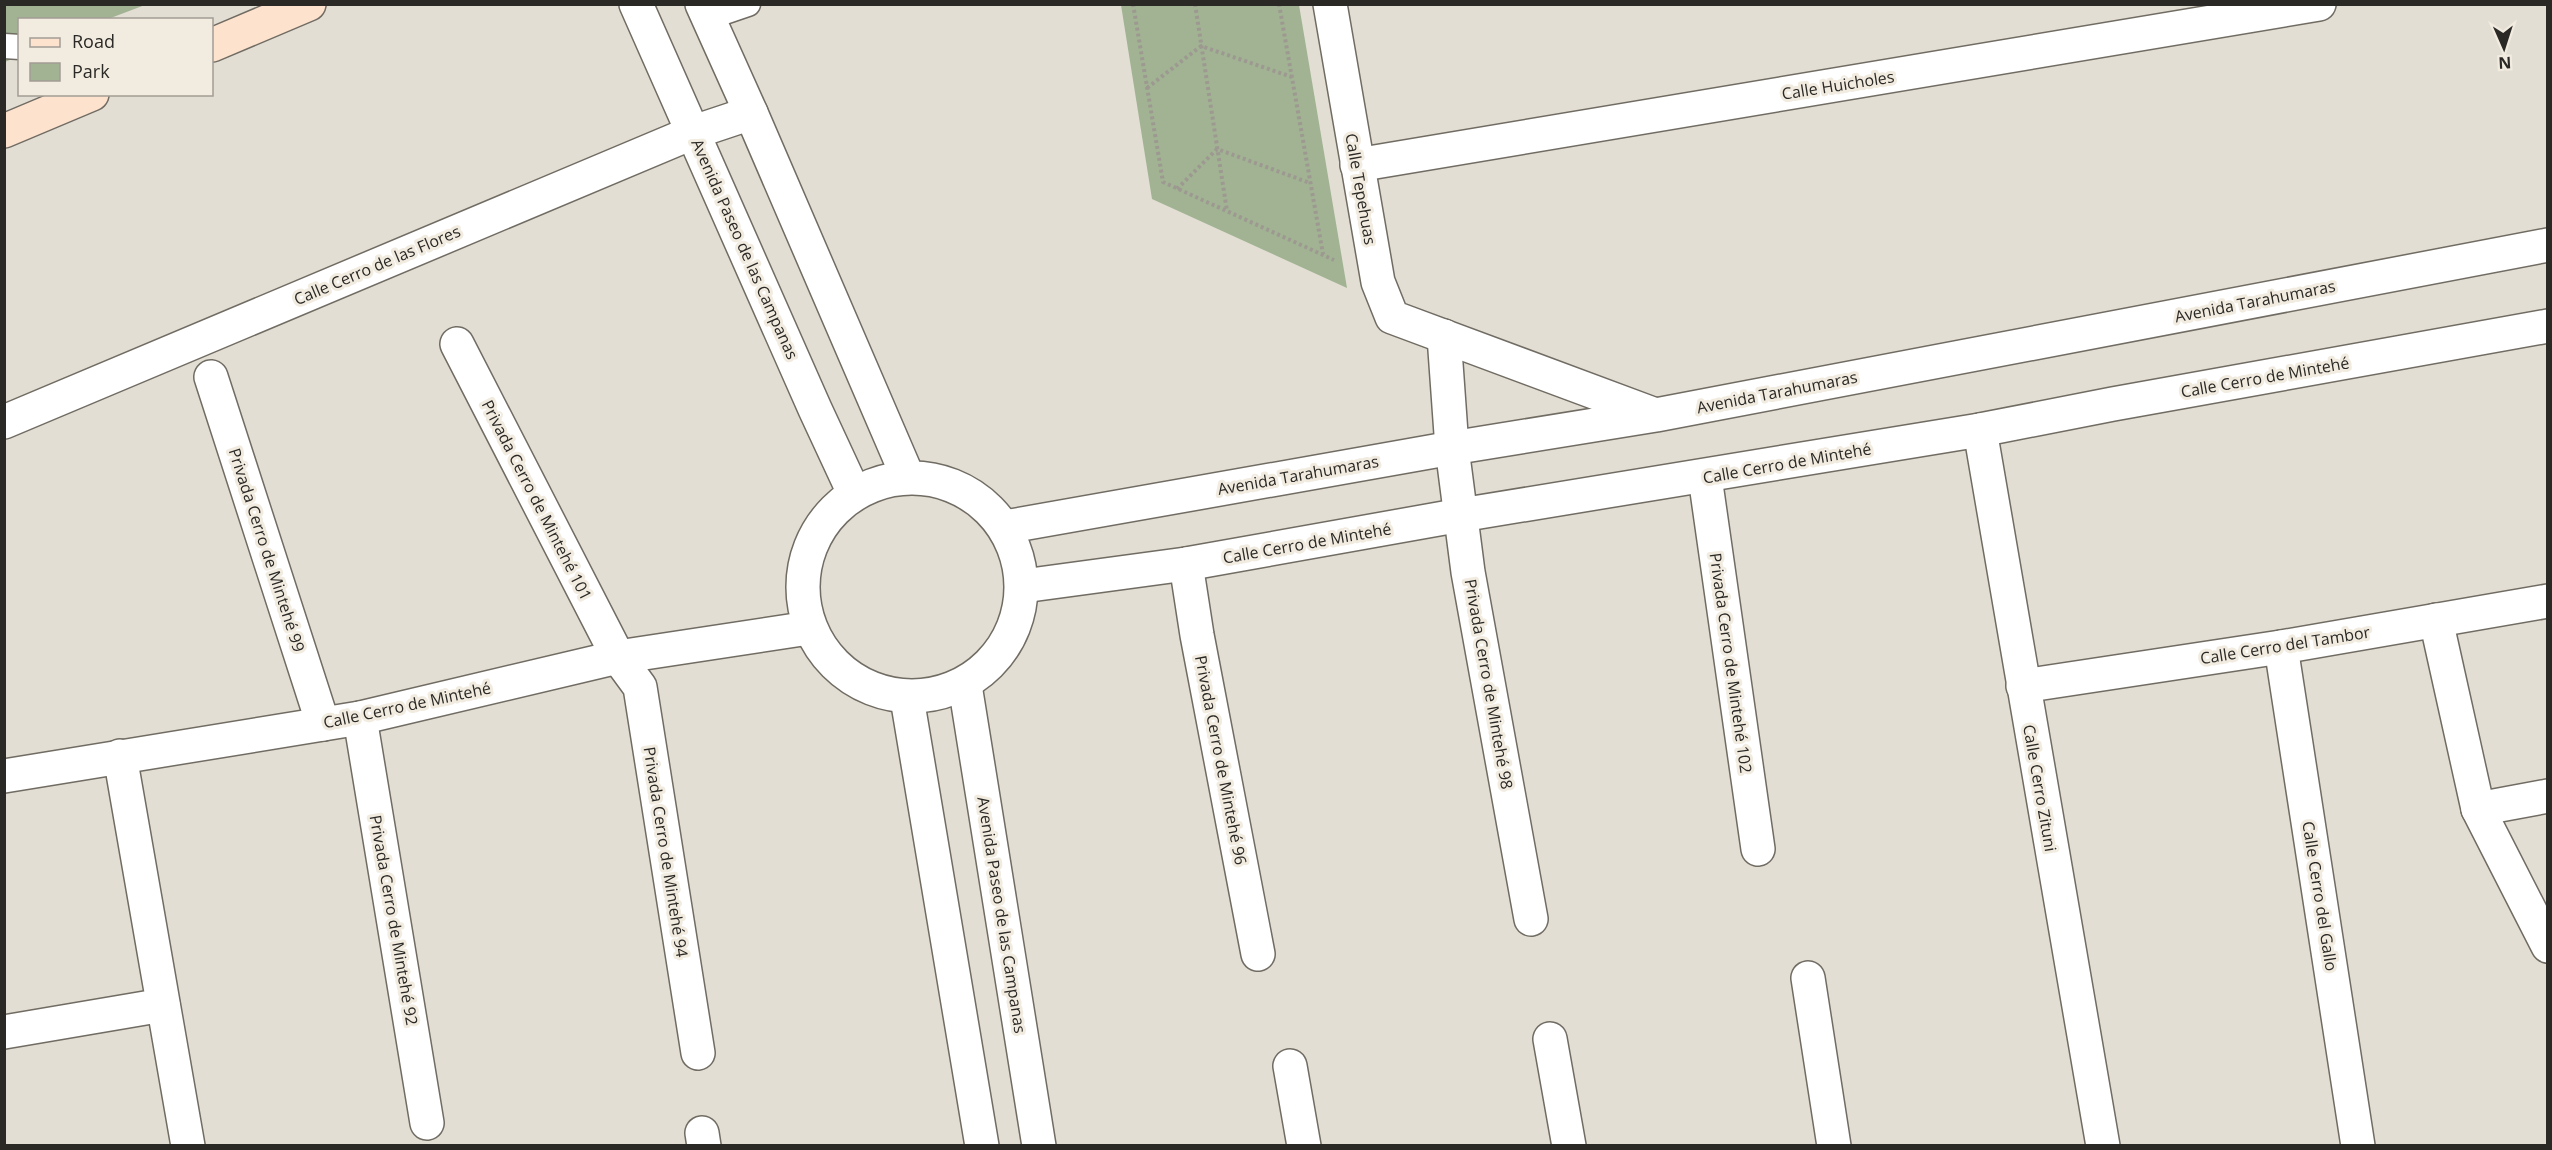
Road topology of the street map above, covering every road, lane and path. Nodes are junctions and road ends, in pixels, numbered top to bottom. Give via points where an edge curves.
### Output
1 (309, 4) edge
2 (636, 4) edge
3 (748, 4) edge
4 (1133, 4) edge
5 (1195, 4) edge
6 (1279, 4) edge
7 (1330, 4) edge
8 (2319, 4) edge
9 (704, 11) edge
10 (213, 45) edge
11 (1201, 46) junction
12 (1292, 77) junction
13 (1147, 88) junction
14 (87, 96) edge
15 (751, 113) junction
16 (4, 131) edge
17 (694, 132) junction
18 (1217, 149) junction
19 (1357, 165) junction
20 (1310, 183) junction
21 (1177, 189) junction
22 (1227, 211) junction
23 (2547, 245) edge
24 (1323, 255) junction
25 (1378, 282) junction
26 (2547, 326) edge
27 (1444, 336) junction
28 (457, 344) dead end
29 (211, 376) dead end
30 (1656, 415) junction
31 (4, 422) edge
32 (1980, 430) junction
33 (1452, 448) junction
34 (907, 475) junction
35 (1704, 477) junction
36 (854, 493) junction
37 (1461, 515) junction
38 (1005, 527) junction
39 (1186, 564) junction
40 (1023, 586) junction
41 (2547, 601) edge
42 (2436, 620) junction
43 (809, 628) junction
44 (2281, 647) junction
45 (618, 657) junction
46 (965, 685) junction
47 (2023, 686) junction
48 (907, 698) junction
49 (360, 718) junction
50 (323, 724) junction
51 (120, 756) junction
52 (4, 776) edge
53 (2547, 796) edge
54 (2478, 809) junction
55 (1758, 849) dead end
56 (1531, 919) dead end
57 (2547, 946) edge
58 (1258, 954) dead end
59 (1808, 978) dead end
60 (163, 1005) junction
61 (4, 1032) edge
62 (1550, 1039) dead end
63 (698, 1053) dead end
64 (1290, 1066) dead end
65 (428, 1123) dead end
66 (188, 1146) edge
67 (982, 1146) edge
68 (1039, 1146) edge
69 (1304, 1146) edge
70 (1569, 1146) edge
71 (1834, 1146) edge
72 (2103, 1146) edge
73 (2358, 1146) edge

1 - 10 main road
2 - 17 street, Avenida Paseo de las Campanas
3 - 9 lane
4 - 13 path
5 - 11 path
6 - 12 path
7 - 19 street, Calle Tepehuas
8 - 19 street, Calle Huicholes
9 - 15 street
11 - 12 path
11 - 13 path
11 - 18 path
12 - 20 path
13 - 21 path via 1163,182
14 - 16 main road
15 - 17 street, Calle Cerro de las Flores
15 - 34 street
17 - 31 street, Calle Cerro de las Flores
17 - 36 street, Avenida Paseo de las Campanas
18 - 20 path
18 - 21 path
18 - 22 path
19 - 25 street, Calle Tepehuas
20 - 24 path
21 - 22 path
22 - 24 path
23 - 30 street, Avenida Tarahumaras
24 - 25 path
25 - 27 street, Calle Tepehuas via 1392,317
26 - 32 street, Calle Cerro de Mintehé
27 - 30 street, Calle Tepehuas
27 - 33 street
28 - 45 street, Privada Cerro de Mintehé 101
29 - 50 street, Privada Cerro de Mintehé 99
30 - 33 street, Avenida Tarahumaras
32 - 35 street, Calle Cerro de Mintehé
32 - 47 street, Calle Cerro Zituni
33 - 37 street, Privada Cerro de Mintehé 98
33 - 38 street, Avenida Tarahumaras
34 - 36 street
34 - 38 street via 957,487 984,503
35 - 37 street, Calle Cerro de Mintehé
35 - 55 street, Privada Cerro de Mintehé 102
36 - 43 street via 816,533 801,579
37 - 39 street, Calle Cerro de Mintehé
37 - 56 street, Privada Cerro de Mintehé 98
38 - 40 street
39 - 40 street, Calle Cerro de Mintehé
39 - 58 street, Privada Cerro de Mintehé 96
40 - 46 street via 1018,621 998,658
41 - 42 street, Calle Cerro del Tambor
42 - 44 street, Calle Cerro del Tambor
42 - 54 street
43 - 45 street, Calle Cerro de Mintehé
43 - 48 street via 832,663 866,688
44 - 47 street, Calle Cerro del Tambor
44 - 73 street, Calle Cerro del Gallo
45 - 49 street, Calle Cerro de Mintehé
45 - 63 street, Privada Cerro de Mintehé 94 via 640,687
46 - 48 street
46 - 68 street, Avenida Paseo de las Campanas
47 - 72 street, Calle Cerro Zituni
48 - 67 street
49 - 50 street, Calle Cerro de Mintehé
49 - 65 street, Privada Cerro de Mintehé 92
50 - 51 street, Calle Cerro de Mintehé
51 - 52 street, Calle Cerro de Mintehé
51 - 60 street
53 - 54 street
54 - 57 street
59 - 71 street
60 - 61 street
60 - 66 street
62 - 70 street
64 - 69 street

